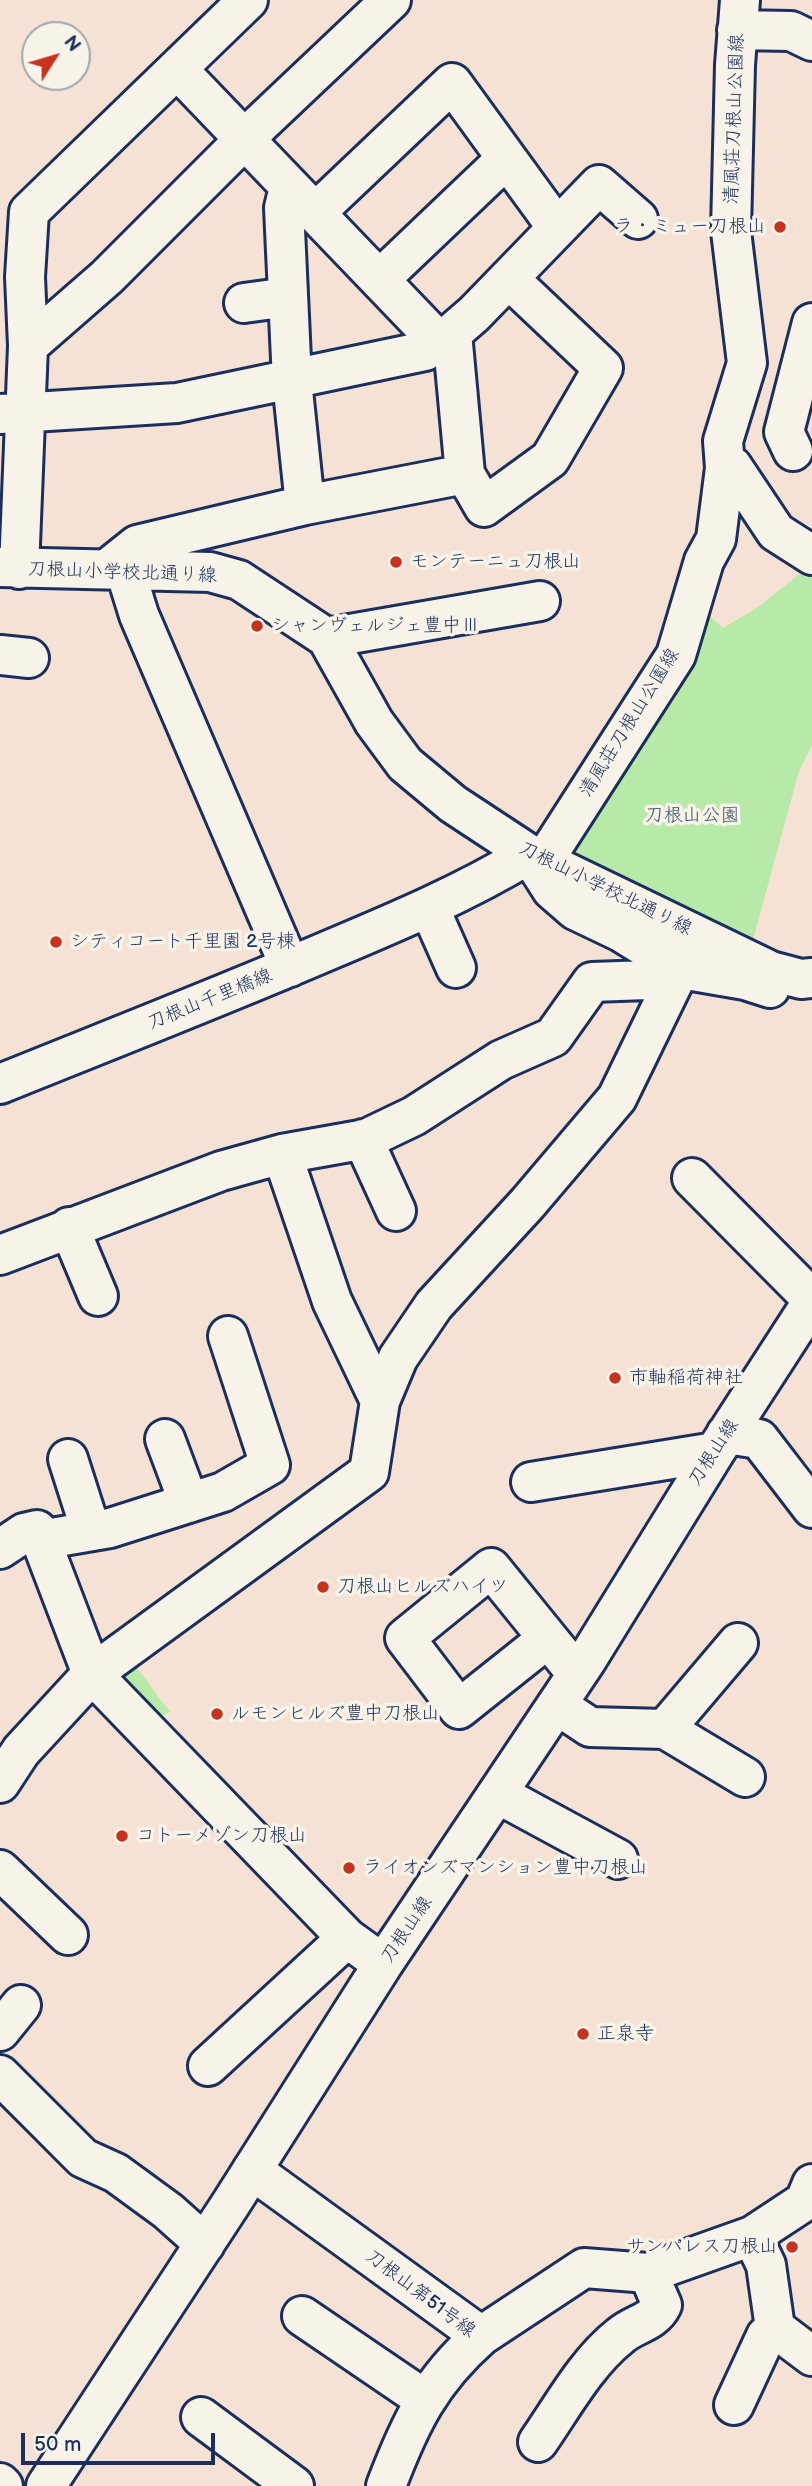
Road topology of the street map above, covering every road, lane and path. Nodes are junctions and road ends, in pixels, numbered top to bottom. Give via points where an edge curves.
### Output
1 (248, 0) edge
2 (391, 0) edge
3 (739, 15) edge
4 (810, 51) edge
5 (178, 70) junction
6 (245, 141) junction
7 (506, 159) junction
8 (302, 200) junction
9 (638, 219) dead end
10 (556, 226) junction
11 (13, 276) edge
12 (380, 279) junction
13 (509, 279) junction
14 (288, 297) junction
15 (244, 303) dead end
16 (811, 333) edge
17 (446, 338) junction
18 (28, 346) junction
19 (292, 381) junction
20 (13, 413) edge
21 (802, 446) edge
22 (728, 467) junction
23 (465, 474) junction
24 (305, 505) junction
25 (812, 555) edge
26 (9, 568) edge
27 (116, 570) junction
28 (540, 601) dead end
29 (327, 638) junction
30 (537, 857) junction
31 (429, 907) junction
32 (290, 967) junction
33 (456, 968) dead end
34 (678, 974) junction
35 (809, 978) edge
36 (0, 1084) edge
37 (363, 1139) junction
38 (282, 1154) junction
39 (692, 1178) dead end
40 (396, 1211) dead end
41 (69, 1227) junction
42 (0, 1255) edge
43 (98, 1296) dead end
44 (812, 1301) edge
45 (228, 1336) dead end
46 (380, 1401) junction
47 (165, 1439) dead end
48 (720, 1443) junction
49 (68, 1459) dead end
50 (531, 1482) dead end
51 (189, 1503) junction
52 (812, 1508) edge
53 (91, 1531) junction
54 (40, 1540) junction
55 (0, 1549) edge
56 (547, 1639) dead end
57 (738, 1643) dead end
58 (92, 1674) junction
59 (567, 1690) junction
60 (665, 1729) junction
61 (745, 1777) dead end
62 (0, 1783) edge
63 (498, 1794) junction
64 (618, 1859) dead end
65 (0, 1870) edge
66 (68, 1935) dead end
67 (347, 1938) junction
68 (383, 1964) junction
69 (208, 2066) dead end
70 (0, 2075) edge
71 (252, 2170) junction
72 (812, 2184) edge
73 (752, 2236) junction
74 (205, 2244) junction
75 (648, 2273) junction
76 (302, 2316) dead end
77 (775, 2328) junction
78 (481, 2336) junction
79 (812, 2356) edge
80 (424, 2399) junction
81 (734, 2405) dead end
82 (201, 2417) dead end
83 (538, 2442) dead end
84 (52, 2484) edge
85 (294, 2486) edge
86 (386, 2486) edge

1 - 5 street
2 - 6 street
3 - 4 street via 791,31
3 - 22 street, 清風荘刀根山公園線 via 731,231 747,363 723,441
5 - 6 street
5 - 11 street via 29,212
6 - 8 street
6 - 18 street via 107,277
7 - 8 street via 452,83
7 - 10 street
7 - 12 street
8 - 12 street
8 - 14 street via 284,208
9 - 10 street via 599,185
10 - 13 street
11 - 18 street
12 - 17 street
13 - 17 street
13 - 23 street via 603,368 550,459 484,507
14 - 15 street
14 - 19 street
16 - 21 street via 784,432
17 - 19 street via 425,351
17 - 23 street
18 - 20 street
19 - 20 street via 177,403
19 - 24 street
20 - 26 street
21 - 22 street
22 - 25 street via 776,532
22 - 30 street, 清風荘刀根山公園線 via 716,539 704,561 676,655
23 - 24 street
24 - 27 street via 137,545
26 - 27 street, 刀根山小学校北通り線
27 - 29 street, 刀根山小学校北通り線 via 210,572 239,580
27 - 32 street
28 - 29 street
29 - 30 street, 刀根山小学校北通り線 via 374,722 405,764 453,804
30 - 31 street, 刀根山千里橋線
30 - 34 street via 552,890 575,910 621,932
30 - 35 street, 刀根山小学校北通り線 via 771,971
31 - 32 street, 刀根山千里橋線
31 - 33 street
32 - 36 street, 刀根山千里橋線
34 - 35 street via 800,991
34 - 37 street via 592,982 553,1037 501,1060 414,1116
34 - 46 street via 617,1098 433,1305 398,1358
37 - 38 street
37 - 40 street
38 - 41 street via 221,1171
38 - 46 street via 332,1301
39 - 44 street
41 - 42 street
41 - 43 street
44 - 48 street, 刀根山線
45 - 51 street via 270,1465 222,1492
46 - 58 street via 369,1472
47 - 51 street
48 - 50 street
48 - 52 street via 758,1439
48 - 59 street, 刀根山線
49 - 53 street
51 - 53 street
53 - 54 street
54 - 55 street via 37,1530
54 - 58 street
56 - 59 street
57 - 60 street
58 - 62 street via 21,1751
58 - 67 street
59 - 60 street via 590,1727
59 - 63 street, 刀根山線
60 - 61 street
63 - 64 street
63 - 68 street, 刀根山線
65 - 66 street
67 - 68 street
67 - 69 street
68 - 71 street, 刀根山線
70 - 74 street via 83,2158 116,2173
71 - 74 street, 刀根山線
71 - 78 street, 刀根山第51号線
72 - 73 street via 805,2201
73 - 75 street
73 - 77 street via 766,2265
74 - 84 street, 刀根山線
75 - 78 street via 584,2268
75 - 83 street via 662,2305 656,2317 623,2333 601,2353
76 - 80 street
77 - 79 street
77 - 81 street via 766,2336
78 - 80 street, 刀根山第51号線
80 - 86 street, 刀根山第51号線
82 - 85 street

